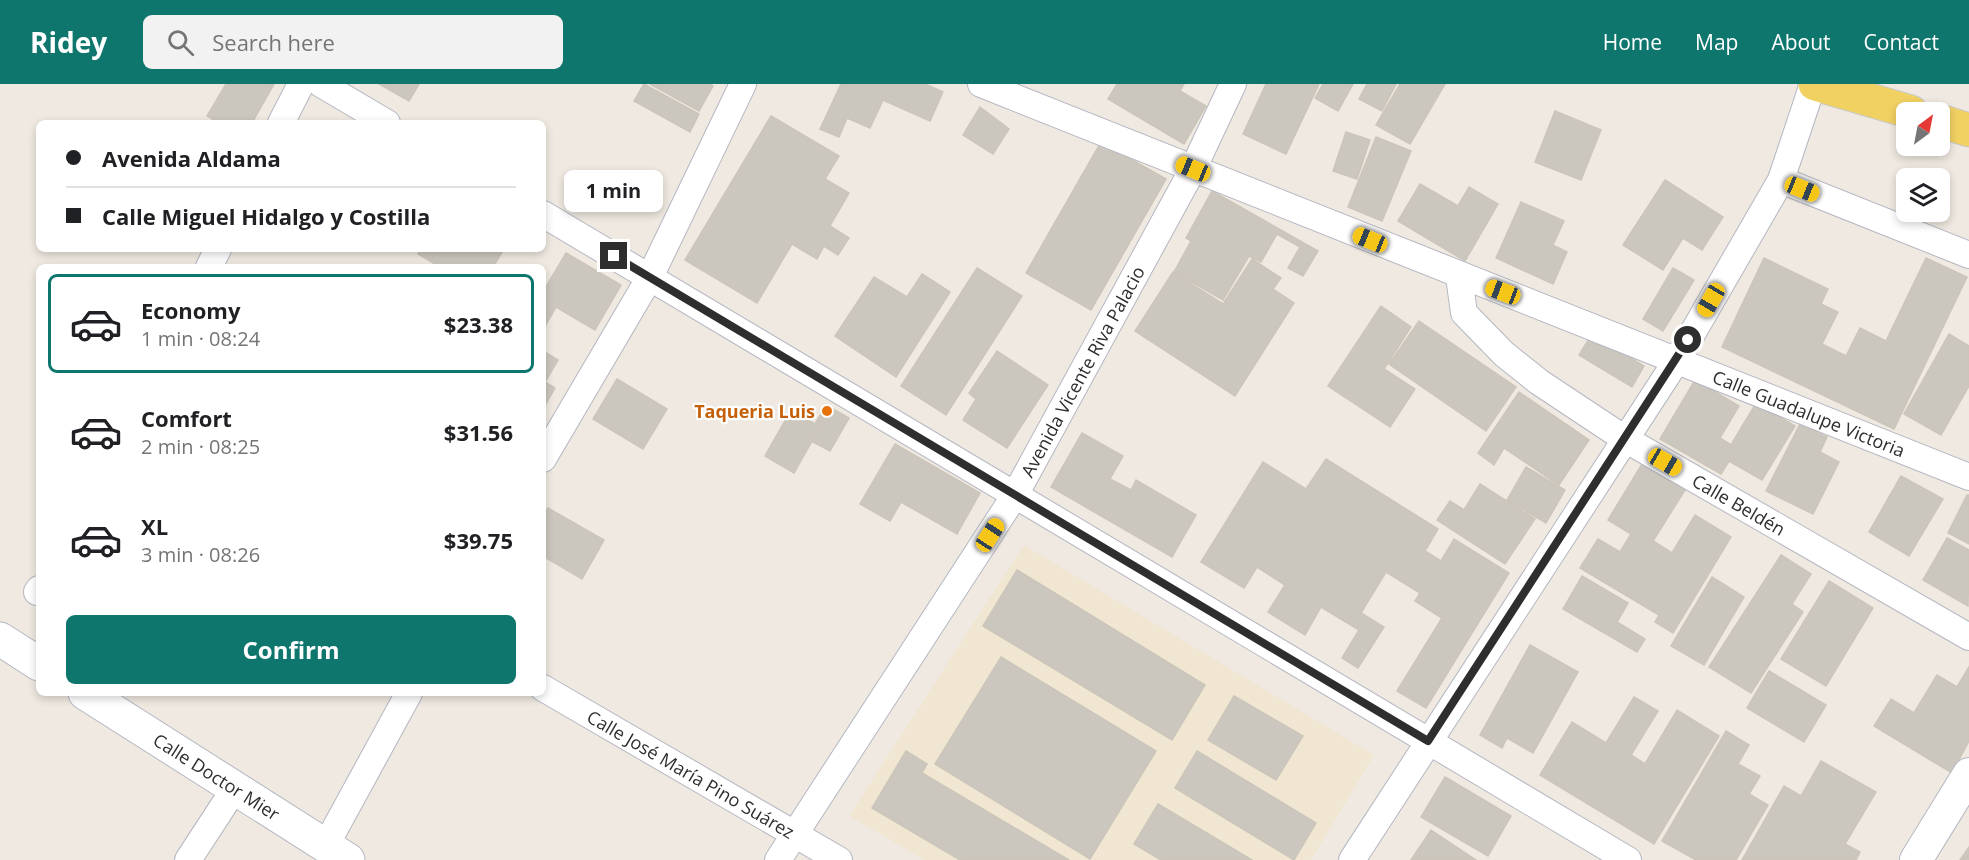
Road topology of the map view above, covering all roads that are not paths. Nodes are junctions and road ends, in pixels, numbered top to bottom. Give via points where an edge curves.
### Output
1 (301, 84) edge
2 (321, 84) edge
3 (743, 84) edge
4 (981, 84) edge
5 (1233, 84) edge
6 (1814, 84) edge
7 (1896, 108) edge
8 (283, 120) edge
9 (382, 120) edge
10 (1950, 124) edge
11 (1969, 130) edge
12 (1193, 169) junction
13 (1781, 180) junction
14 (546, 216) edge
15 (1969, 255) edge
16 (1459, 276) junction
17 (650, 277) junction
18 (1677, 360) junction
19 (1625, 439) junction
20 (546, 454) edge
21 (1969, 477) edge
22 (1016, 495) junction
23 (1969, 637) edge
24 (0, 639) edge
25 (36, 662) edge
26 (546, 690) edge
27 (90, 696) edge
28 (408, 696) edge
29 (1428, 741) junction
30 (1969, 774) edge
31 (235, 788) junction
32 (795, 835) junction
33 (337, 853) edge
34 (188, 860) edge
35 (778, 860) edge
36 (839, 860) edge
37 (1352, 860) edge
38 (1628, 860) edge
39 (1916, 860) edge

1 - 8 street
2 - 9 street
3 - 17 street
4 - 12 street, Calle Guadalupe Victoria
5 - 12 street, Avenida Vicente Riva Palacio
6 - 7 main road
6 - 13 street
10 - 11 main road
12 - 16 street, Calle Guadalupe Victoria
12 - 22 street, Avenida Vicente Riva Palacio
13 - 15 street
13 - 18 street
14 - 17 street
16 - 18 street, Calle Guadalupe Victoria
16 - 19 street, Calle Beldén via 1464,313 1503,354
17 - 20 street
17 - 22 street
18 - 19 street
18 - 21 street, Calle Guadalupe Victoria
19 - 23 street, Calle Beldén
19 - 29 street
22 - 29 street
22 - 32 street, Avenida Vicente Riva Palacio
24 - 25 main road
26 - 32 street, Calle José María Pino Suárez
27 - 31 main road, Calle Doctor Mier
28 - 33 street
29 - 37 street
29 - 38 street
30 - 39 street
31 - 33 main road, Calle Doctor Mier
31 - 34 street
32 - 35 street, Avenida Vicente Riva Palacio
32 - 36 street, Calle José María Pino Suárez

